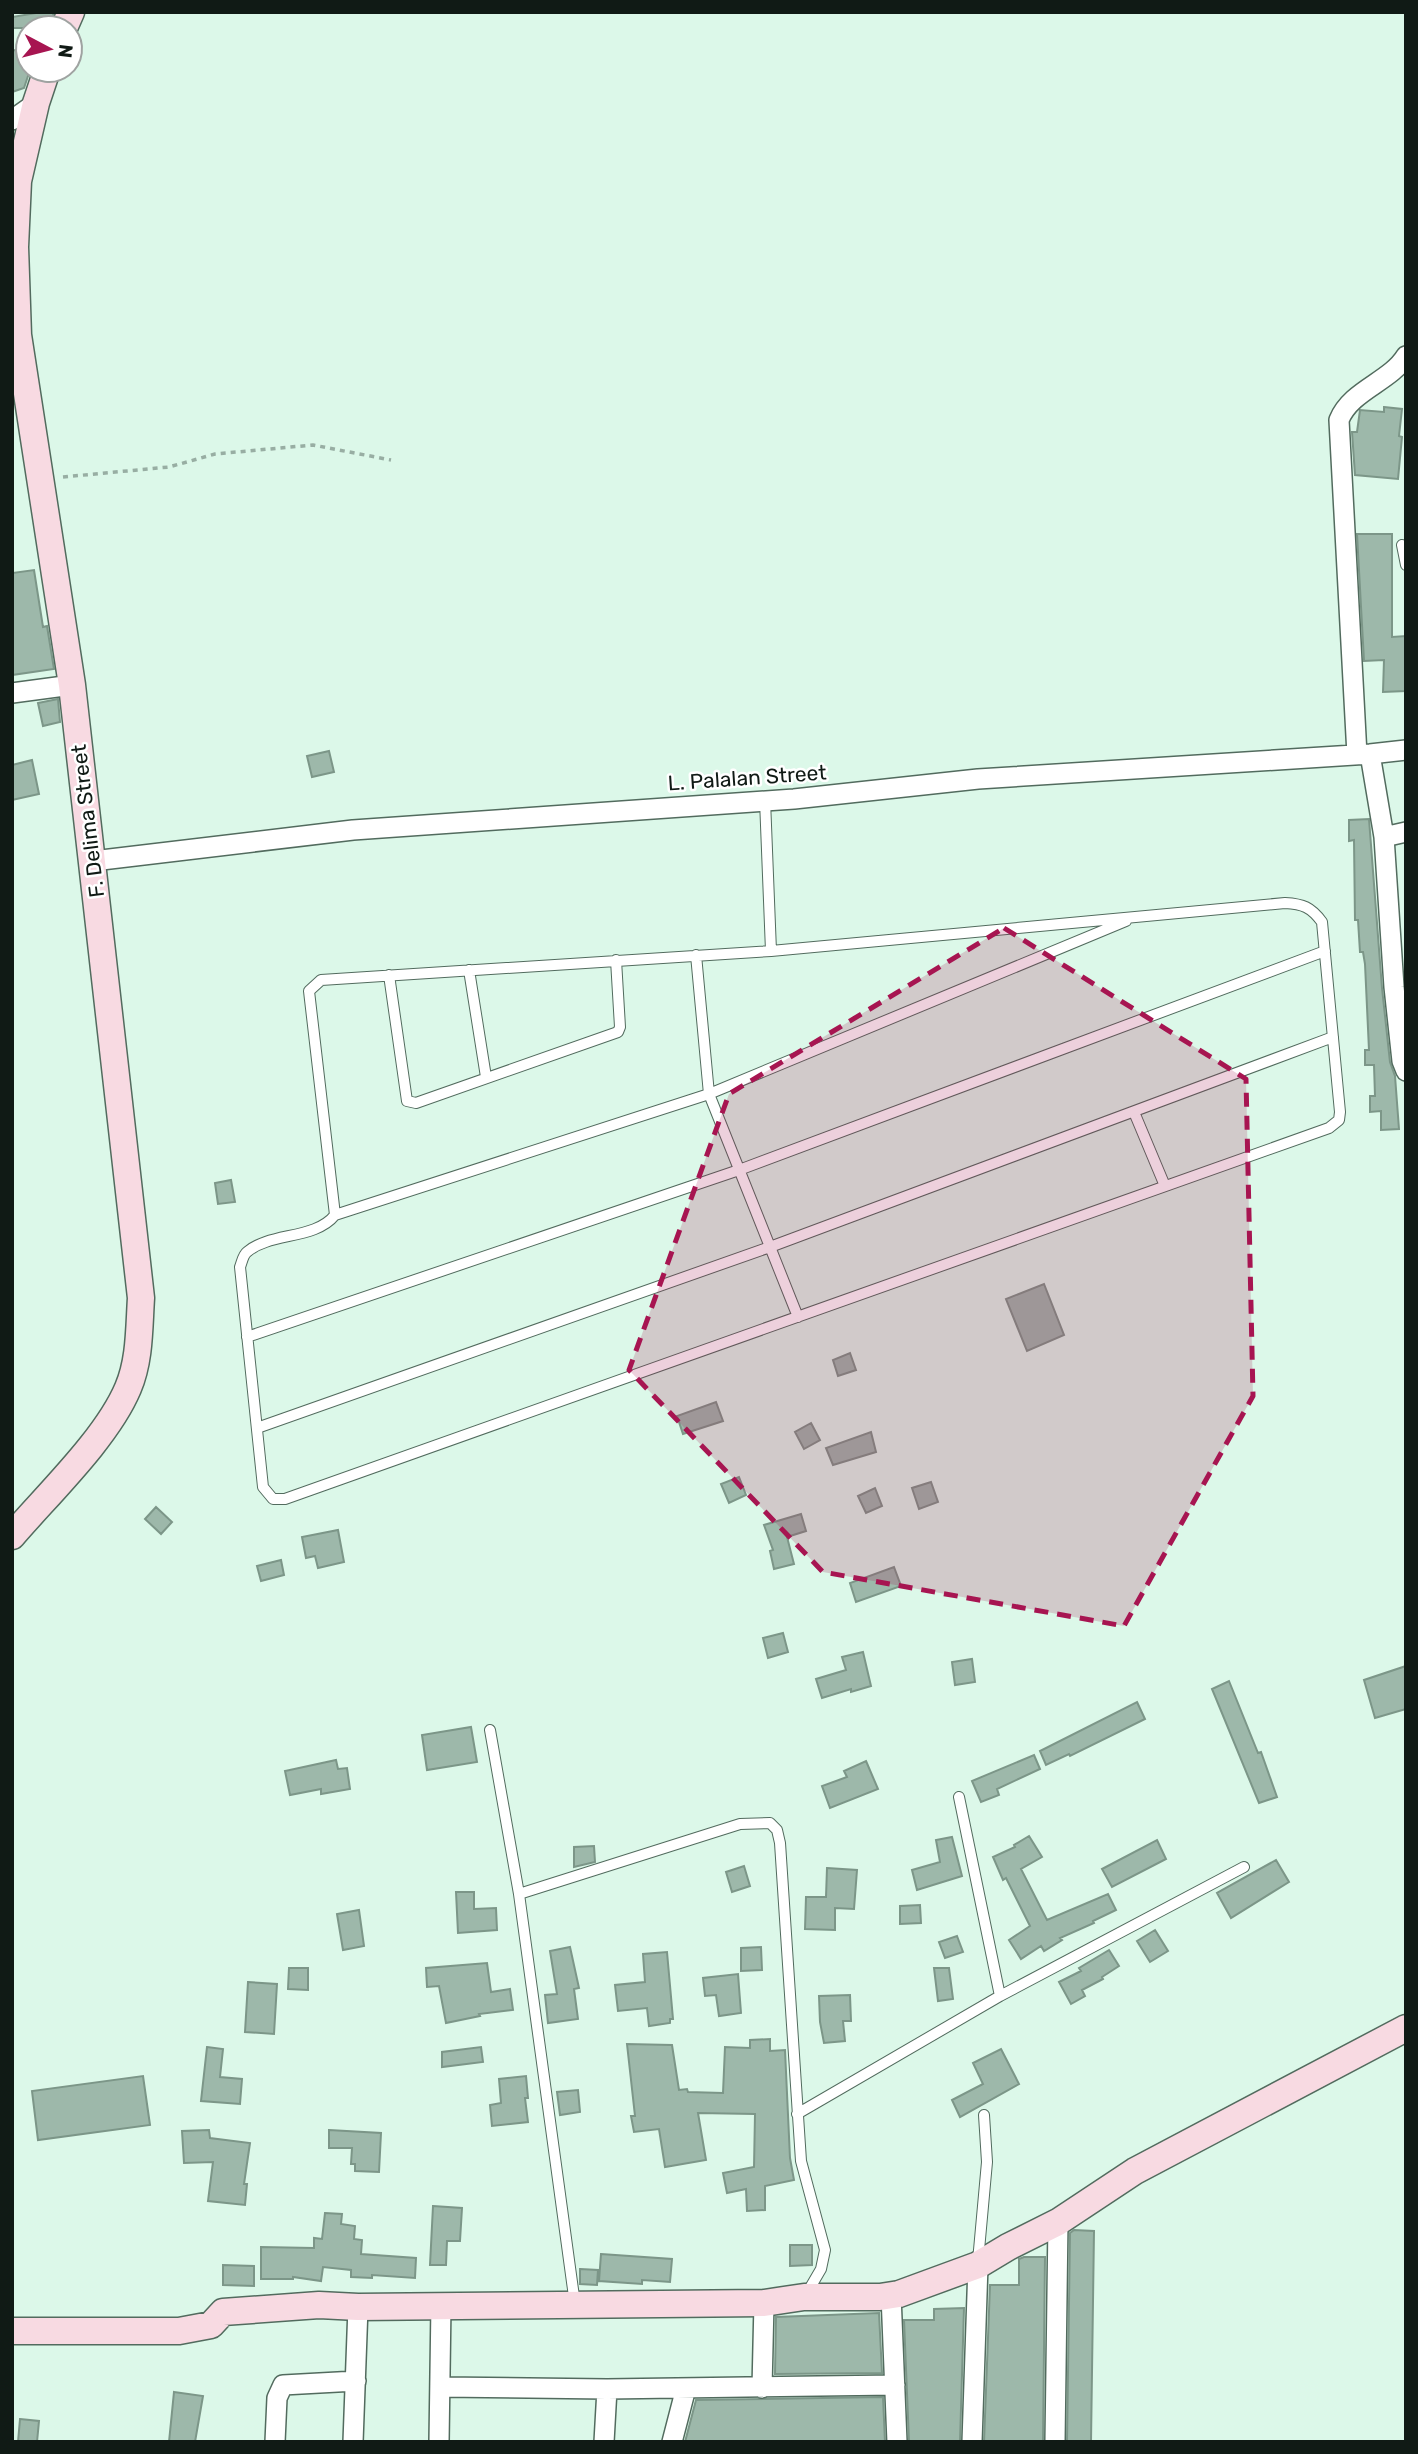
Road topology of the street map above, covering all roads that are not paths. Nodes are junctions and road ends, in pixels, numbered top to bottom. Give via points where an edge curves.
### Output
1 (42, 84) edge
2 (36, 103) junction
3 (12, 120) edge
4 (1406, 356) edge
5 (1402, 545) dead end
6 (1406, 565) edge
7 (72, 685) junction
8 (12, 693) edge
9 (1406, 750) edge
10 (1364, 754) junction
11 (765, 800) junction
12 (1406, 832) edge
13 (1384, 837) junction
14 (93, 861) junction
15 (1398, 908) edge
16 (1136, 917) junction
17 (771, 951) junction
18 (1325, 951) junction
19 (695, 955) junction
20 (616, 960) junction
21 (469, 970) junction
22 (389, 975) junction
23 (1400, 985) edge
24 (1333, 1037) junction
25 (1405, 1064) edge
26 (486, 1077) junction
27 (709, 1094) junction
28 (1134, 1112) junction
29 (739, 1170) junction
30 (1165, 1186) junction
31 (335, 1215) junction
32 (770, 1247) junction
33 (798, 1317) junction
34 (247, 1337) junction
35 (257, 1428) junction
36 (12, 1536) edge
37 (489, 1730) dead end
38 (959, 1797) dead end
39 (1244, 1867) dead end
40 (519, 1894) junction
41 (1000, 1996) junction
42 (1406, 2028) edge
43 (797, 2114) junction
44 (984, 2115) dead end
45 (1058, 2221) junction
46 (978, 2265) junction
47 (891, 2295) junction
48 (804, 2297) junction
49 (764, 2303) junction
50 (441, 2304) junction
51 (576, 2304) junction
52 (358, 2306) junction
53 (12, 2331) edge
54 (356, 2381) junction
55 (895, 2385) junction
56 (441, 2387) junction
57 (686, 2388) junction
58 (762, 2388) junction
59 (607, 2389) junction
60 (275, 2442) edge
61 (353, 2442) edge
62 (439, 2442) edge
63 (604, 2442) edge
64 (672, 2442) edge
65 (897, 2442) edge
66 (972, 2442) edge
67 (1055, 2442) edge

1 - 2 street, F. Delima Street
2 - 3 street
2 - 7 street, F. Delima Street via 18,181 18,335
4 - 10 street via 1350,403 1339,420
5 - 6 lane
7 - 8 street
7 - 14 street, F. Delima Street
9 - 10 street, L. Palalan Street
10 - 11 street, L. Palalan Street via 978,779
10 - 13 street
11 - 14 street, L. Palalan Street via 353,830
11 - 17 lane
12 - 13 street
13 - 15 street
14 - 36 street, F. Delima Street via 141,1298 138,1352 128,1388 102,1433
15 - 23 street
16 - 17 lane
16 - 18 lane via 1301,904 1313,909 1322,922
16 - 27 lane
17 - 19 lane
18 - 24 lane
18 - 29 lane
19 - 20 lane
19 - 27 lane
20 - 21 lane
20 - 26 lane via 618,1032
21 - 22 lane
21 - 26 lane
22 - 26 lane via 407,1101 425,1102
22 - 31 lane via 321,980 309,991
23 - 25 street
24 - 28 lane
24 - 30 lane via 1339,1120 1329,1128
27 - 29 lane
27 - 31 lane
28 - 30 lane
28 - 32 lane
29 - 32 lane
29 - 34 lane
30 - 33 lane
31 - 34 lane via 322,1226 246,1253 240,1267
32 - 33 lane
32 - 35 lane
33 - 35 lane via 285,1499 273,1499 263,1487
34 - 35 lane
37 - 40 lane
38 - 41 lane
39 - 41 lane
40 - 43 lane via 740,1824 770,1823 780,1843
40 - 51 lane
41 - 43 lane
42 - 45 street via 1135,2172
43 - 48 lane via 801,2161 825,2250 821,2269
44 - 46 lane via 987,2162
45 - 46 street
45 - 67 street
46 - 47 street
46 - 66 street
47 - 48 street
47 - 55 street
48 - 49 street
49 - 51 street
49 - 58 street
50 - 51 street
50 - 52 street
50 - 56 street
52 - 53 street via 223,2312 211,2325 179,2331
52 - 54 street
54 - 60 street via 283,2385 277,2398
54 - 61 street
55 - 58 street
55 - 65 street
56 - 59 street
56 - 62 street
57 - 58 street
57 - 59 street
57 - 64 street
59 - 63 street

